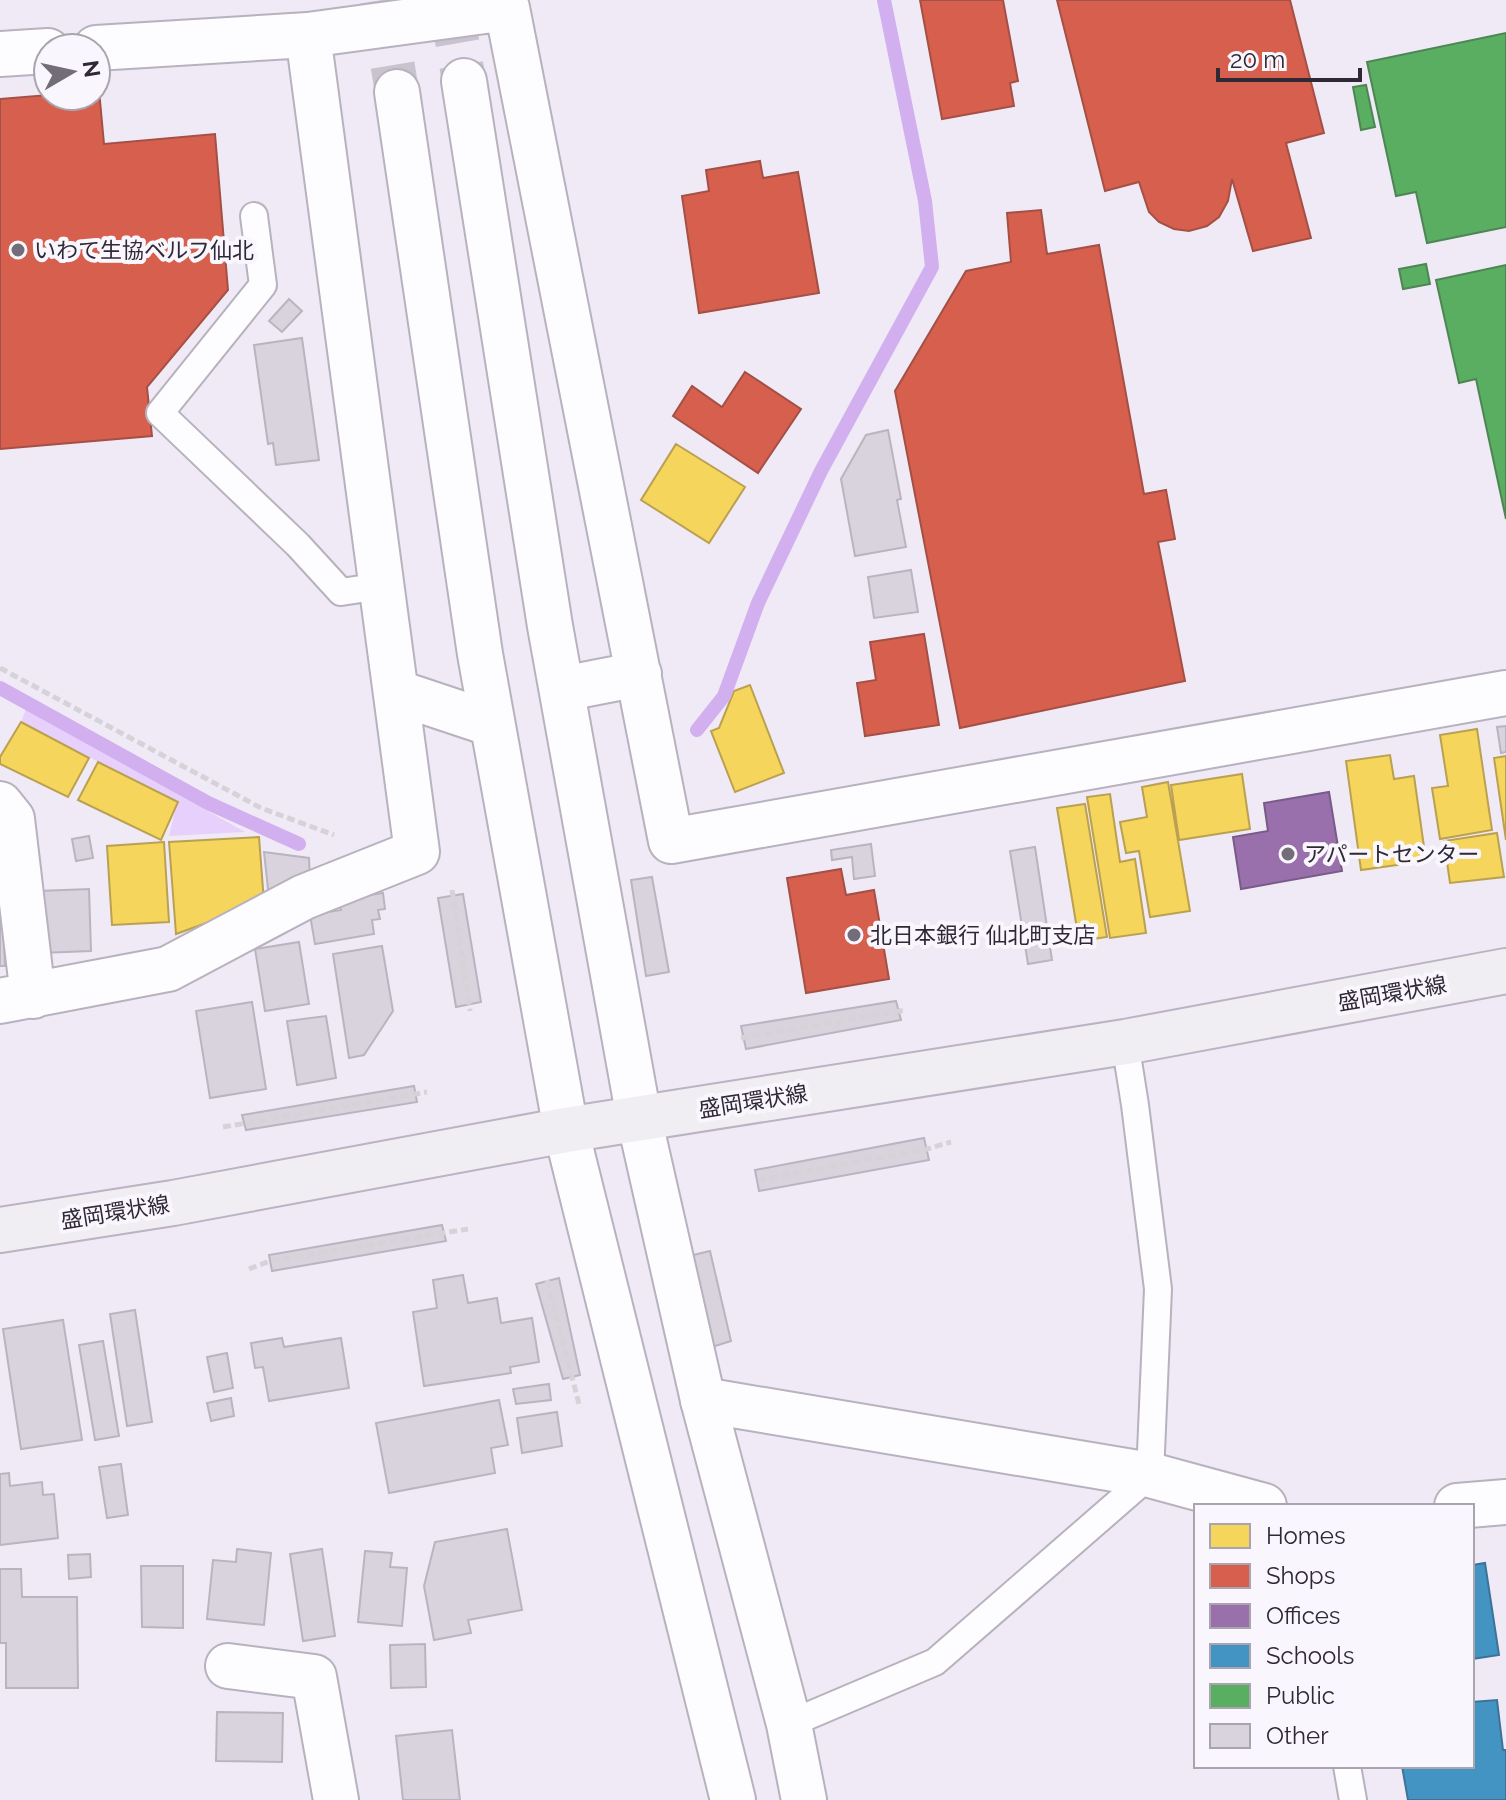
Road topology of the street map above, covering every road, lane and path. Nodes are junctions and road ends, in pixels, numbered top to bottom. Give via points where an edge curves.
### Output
1 (308, 35) junction
2 (112, 47) edge
3 (32, 52) edge
4 (0, 54) edge
5 (464, 81) tunnel mouth
6 (397, 92) tunnel mouth
7 (254, 216) dead end
8 (381, 586) junction
9 (0, 668) edge
10 (639, 674) junction
11 (562, 689) junction
12 (396, 692) junction
13 (1506, 693) edge
14 (492, 724) junction
15 (0, 804) edge
16 (341, 838) dead end
17 (452, 890) dead end
18 (1506, 971) edge
19 (16, 998) edge
20 (906, 1010) dead end
21 (470, 1011) dead end
22 (741, 1038) dead end
23 (1125, 1042) junction
24 (427, 1092) dead end
25 (639, 1118) junction
26 (223, 1127) dead end
27 (566, 1130) junction
28 (951, 1142) dead end
29 (758, 1180) dead end
30 (468, 1229) dead end
31 (0, 1230) edge
32 (249, 1269) dead end
33 (547, 1280) dead end
34 (703, 1400) junction
35 (580, 1408) dead end
36 (1150, 1475) junction
37 (1506, 1502) edge
38 (1257, 1504) edge
39 (1474, 1505) edge
40 (228, 1666) dead end
41 (789, 1724) junction
42 (1347, 1768) edge
43 (336, 1800) edge
44 (733, 1800) edge
45 (804, 1800) edge
46 (1353, 1800) edge

1 - 2 street
1 - 8 street
1 - 10 street via 507,8
3 - 4 street
5 - 11 street
6 - 14 street
7 - 8 lane via 263,285 160,413 341,592
8 - 12 street
9 - 16 path via 261,808
10 - 11 street
10 - 13 street via 671,841
11 - 25 street
12 - 14 street
12 - 19 street via 417,852 304,897 168,969
14 - 27 street
15 - 19 street via 12,819
17 - 21 path
18 - 23 main road, 盛岡環状線
20 - 22 path
23 - 25 main road, 盛岡環状線
23 - 36 lane via 1158,1289
24 - 26 path
25 - 27 main road, 盛岡環状線
25 - 34 street
27 - 31 main road, 盛岡環状線
27 - 44 street
28 - 29 path
30 - 32 path via 270,1261
33 - 35 path
34 - 36 street
34 - 41 street
36 - 38 street
36 - 41 lane via 935,1662
37 - 39 street
40 - 43 street via 314,1677
41 - 45 street
42 - 46 lane

